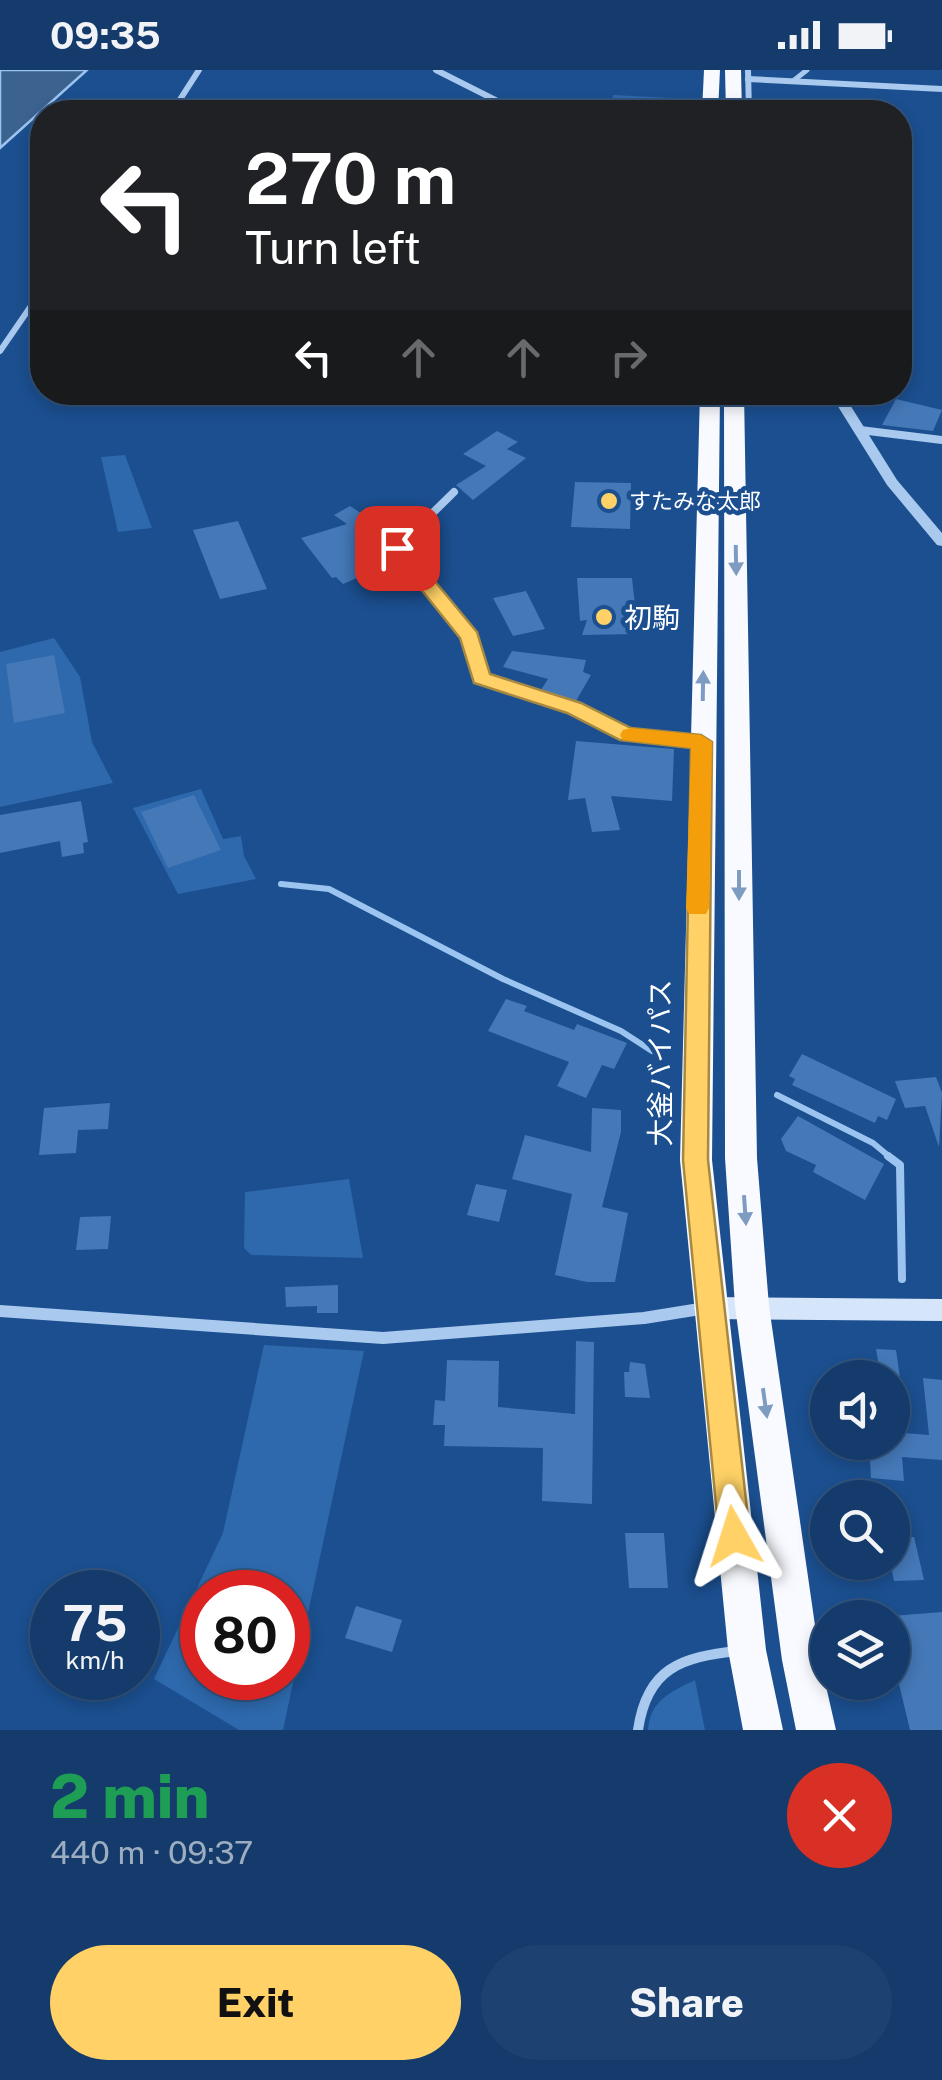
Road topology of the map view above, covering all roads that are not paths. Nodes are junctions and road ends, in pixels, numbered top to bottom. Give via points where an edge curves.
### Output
1 (199, 70) edge
2 (436, 70) edge
3 (712, 70) edge
4 (806, 70) edge
5 (743, 73) edge
6 (794, 81) junction
7 (942, 89) edge
8 (180, 100) edge
9 (495, 100) edge
10 (711, 100) edge
11 (737, 100) edge
12 (747, 100) edge
13 (30, 307) edge
14 (0, 350) edge
15 (710, 405) edge
16 (734, 405) edge
17 (844, 405) edge
18 (860, 430) junction
19 (942, 440) edge
20 (454, 492) dead end
21 (942, 542) edge
22 (701, 742) junction
23 (752, 1306) junction
24 (710, 1308) junction
25 (942, 1310) edge
26 (0, 1311) edge
27 (747, 1650) junction
28 (638, 1730) edge
29 (763, 1730) edge
30 (816, 1730) edge

1 - 8 street
2 - 9 street
3 - 10 highway
4 - 6 lane
5 - 6 street
5 - 11 highway
5 - 12 street
6 - 7 street
13 - 14 street
22 -> 15 highway, 大釜バイパス
16 -> 23 highway via 741,1158
17 - 18 street
18 - 19 street
18 - 21 street
20 - 22 street via 397,548 470,636 481,678 574,708 628,735
22 - 24 highway, 大釜バイパス via 696,1160
23 - 24 main road
23 - 25 main road
23 -> 30 highway
24 - 26 street via 384,1338
24 - 27 highway, 大釜バイパス
27 - 28 lane via 694,1654 660,1675 639,1702
27 - 29 highway, 大釜バイパス

